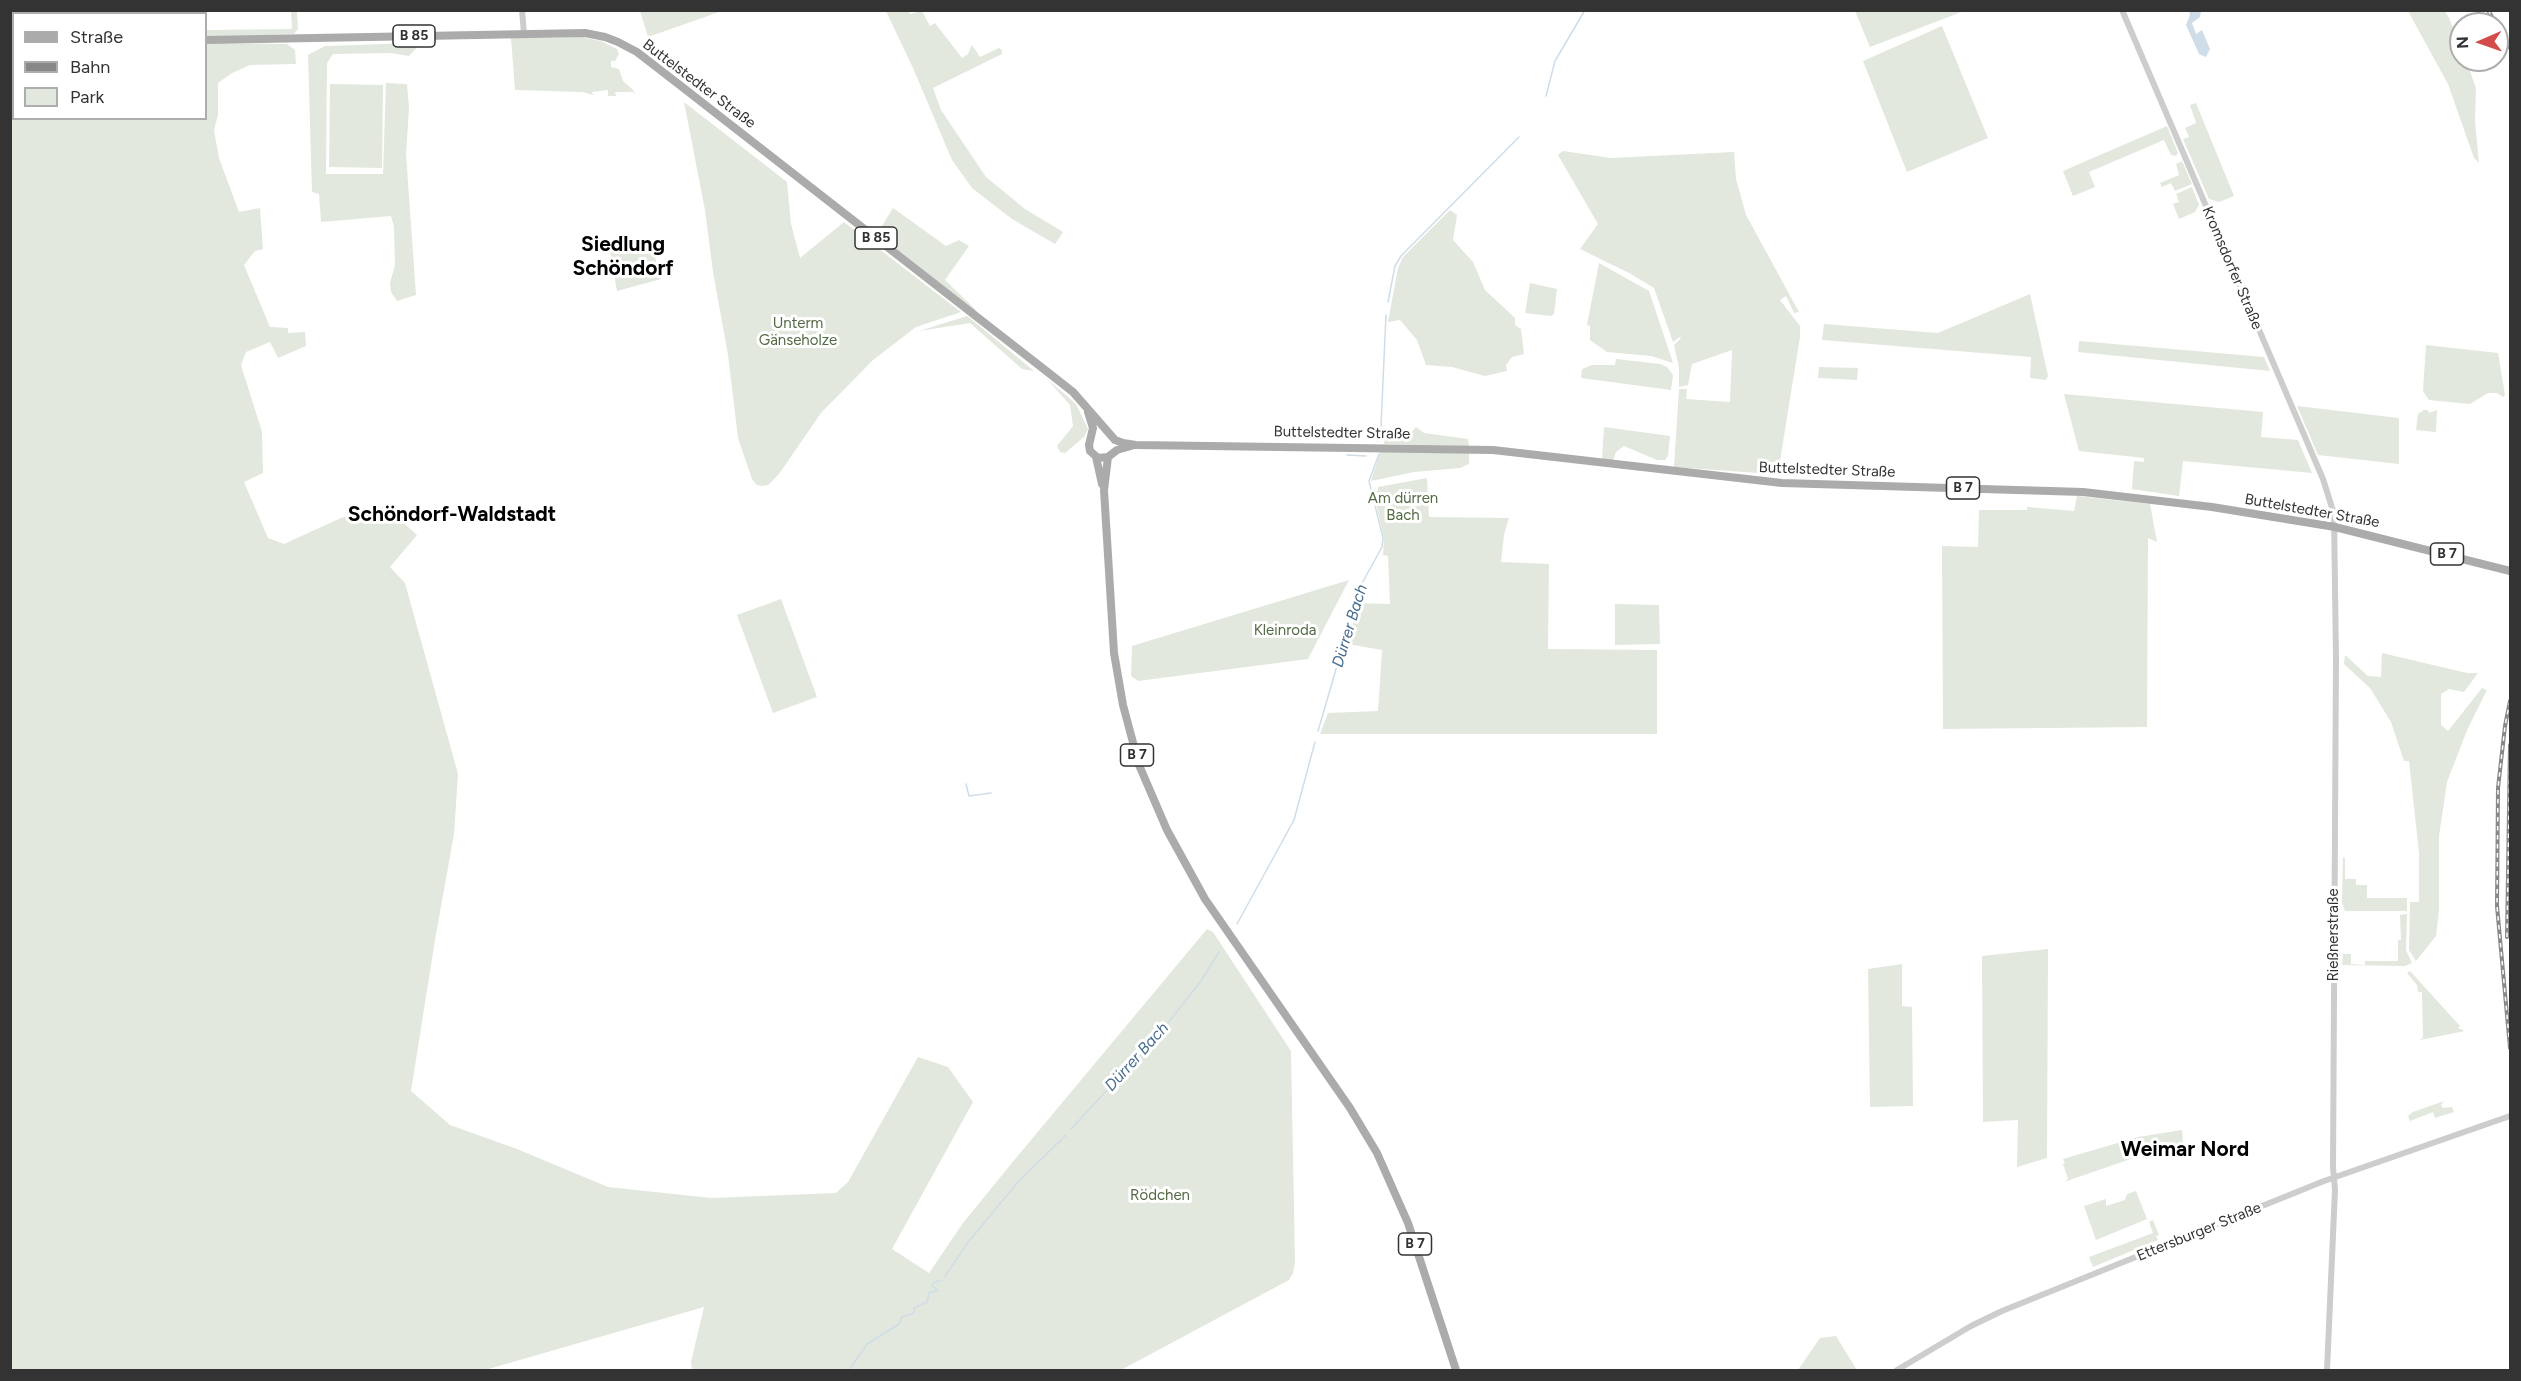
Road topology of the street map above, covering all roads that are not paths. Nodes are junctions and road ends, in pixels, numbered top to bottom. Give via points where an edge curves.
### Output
1 (2122, 10) edge
2 (522, 14) edge
3 (524, 34) junction
4 (207, 40) edge
5 (1086, 408) junction
6 (1106, 432) junction
7 (1093, 435) junction
8 (1115, 440) junction
9 (1136, 445) junction
10 (1111, 454) junction
11 (1095, 457) junction
12 (1104, 490) junction
13 (2335, 527) junction
14 (2511, 571) edge
15 (2511, 1116) edge
16 (2334, 1178) junction
17 (1456, 1371) edge
18 (1897, 1371) edge
19 (2327, 1371) edge

1 - 13 street, Kromsdorfer Straße via 2322,479
2 - 3 street
3 - 4 main road, Buttelstedter Straße / B 85
3 - 5 main road, Buttelstedter Straße / B 85 via 598,35 637,52 1045,370
5 - 6 main road, B 85
5 - 7 main road, B 85
6 - 7 main road
6 - 8 main road
7 - 11 main road via 1089,448
8 - 9 main road, B 7
8 - 10 main road
9 - 10 main road, B 7
9 - 13 main road, Buttelstedter Straße / B 7 via 1493,450 1782,483 2074,491 2212,507
10 - 11 main road
10 - 12 main road, B 7
11 - 12 main road, B 7
12 - 17 main road, B 7 via 1114,653 1129,730 1151,795 1205,899 1350,1108 1377,1154 1408,1223
13 - 14 main road, Buttelstedter Straße / B 7
13 - 16 street, Rießnerstraße
15 - 16 street, Ettersburger Straße
16 - 18 street, Ettersburger Straße via 2002,1311
16 - 19 street, Rießnerstraße

